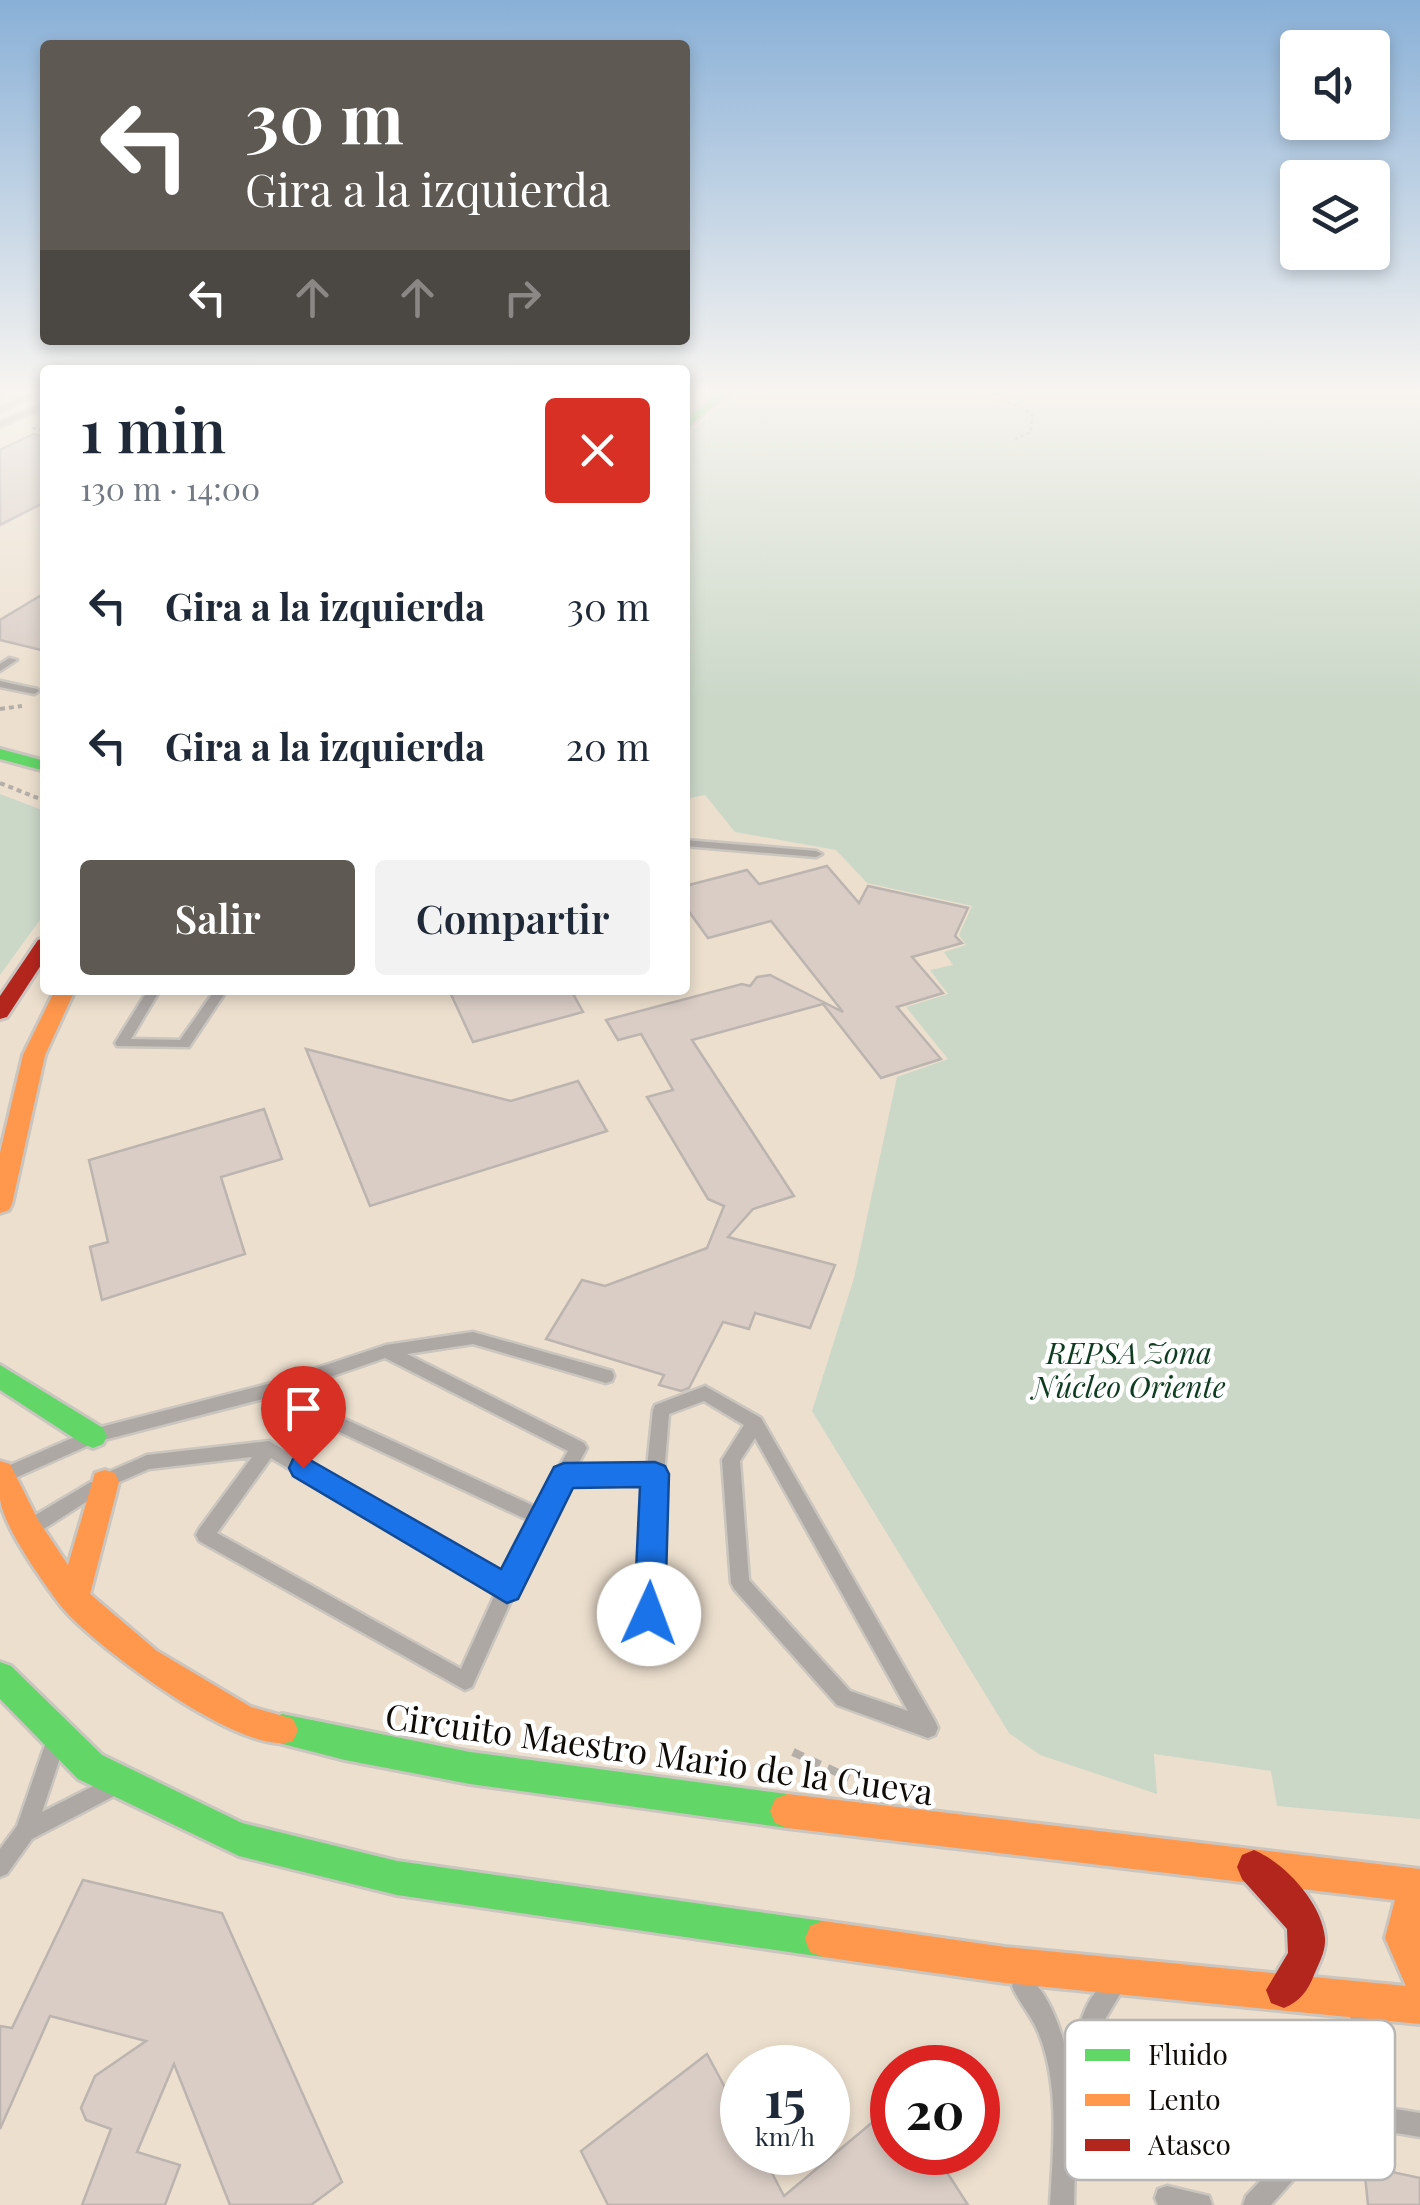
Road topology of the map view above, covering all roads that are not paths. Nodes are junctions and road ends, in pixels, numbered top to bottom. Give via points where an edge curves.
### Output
1 (12, 660) dead end
2 (0, 668) edge
3 (0, 684) edge
4 (34, 691) dead end
5 (0, 754) edge
6 (40, 765) edge
7 (690, 844) edge
8 (816, 854) dead end
9 (40, 952) edge
10 (62, 995) edge
11 (151, 995) edge
12 (218, 995) edge
13 (0, 1012) edge
14 (1, 1194) edge
15 (386, 1350) junction
16 (0, 1376) edge
17 (606, 1376) dead end
18 (268, 1391) junction
19 (755, 1423) junction
20 (93, 1436) junction
21 (269, 1448) junction
22 (655, 1474) junction
23 (1, 1475) edge
24 (564, 1476) junction
25 (105, 1482) junction
26 (540, 1517) junction
27 (28, 1529) junction
28 (507, 1589) junction
29 (74, 1599) junction
30 (648, 1649) dead end
31 (0, 1677) edge
32 (58, 1736) junction
33 (120, 1782) junction
34 (25, 1832) junction
35 (0, 1867) edge
36 (1254, 1868) junction
37 (1420, 1886) edge
38 (1420, 1898) edge
39 (1005, 1965) junction
40 (1125, 1975) junction
41 (1420, 1976) edge
42 (1284, 1990) junction
43 (1358, 1999) junction
44 (1420, 2006) edge
45 (1093, 2020) edge
46 (1362, 2020) edge
47 (1395, 2121) edge
48 (1420, 2125) edge
49 (1065, 2132) joint
50 (1277, 2180) edge
51 (1166, 2198) dead end
52 (1062, 2205) edge
53 (1200, 2205) edge
54 (1255, 2205) edge

1 - 2 lane
3 - 4 lane
5 - 6 street
7 - 8 lane
9 - 13 street
10 - 14 street via 34,1056
11 - 12 lane via 122,1043 184,1044
15 - 17 lane via 473,1338
15 - 18 lane
15 - 24 lane via 578,1448
16 - 20 street
18 - 20 lane
18 - 26 lane
19 - 19 lane via 731,1460 740,1584 844,1698 928,1728
19 - 22 lane via 705,1393 661,1410
20 - 23 lane
21 - 25 lane via 147,1462
21 - 28 lane
21 - 28 lane via 205,1535 465,1681
22 - 24 lane
22 - 30 lane
23 - 27 street, Circuito Maestro Mario de la Cueva
24 - 26 lane
25 - 27 lane
25 - 29 street
26 - 28 lane
27 - 29 street, Circuito Maestro Mario de la Cueva
29 - 36 street, Circuito Maestro Mario de la Cueva via 146,1661 245,1721 377,1753 556,1784
31 - 32 street
32 - 33 street via 90,1767
32 - 34 lane
33 - 34 lane
33 - 39 street via 239,1839 397,1878
34 - 35 lane
36 - 37 street, Circuito Maestro Mario de la Cueva
36 - 42 street via 1297,1909 1310,1941 1305,1971
38 - 41 street via 1403,1938
39 - 40 street
39 - 49 lane via 1044,2014 1056,2046
40 - 42 street
40 - 45 lane
42 - 43 street
43 - 44 street
43 - 46 lane
47 - 48 lane
49 - 52 lane
50 - 54 lane
51 - 53 lane

